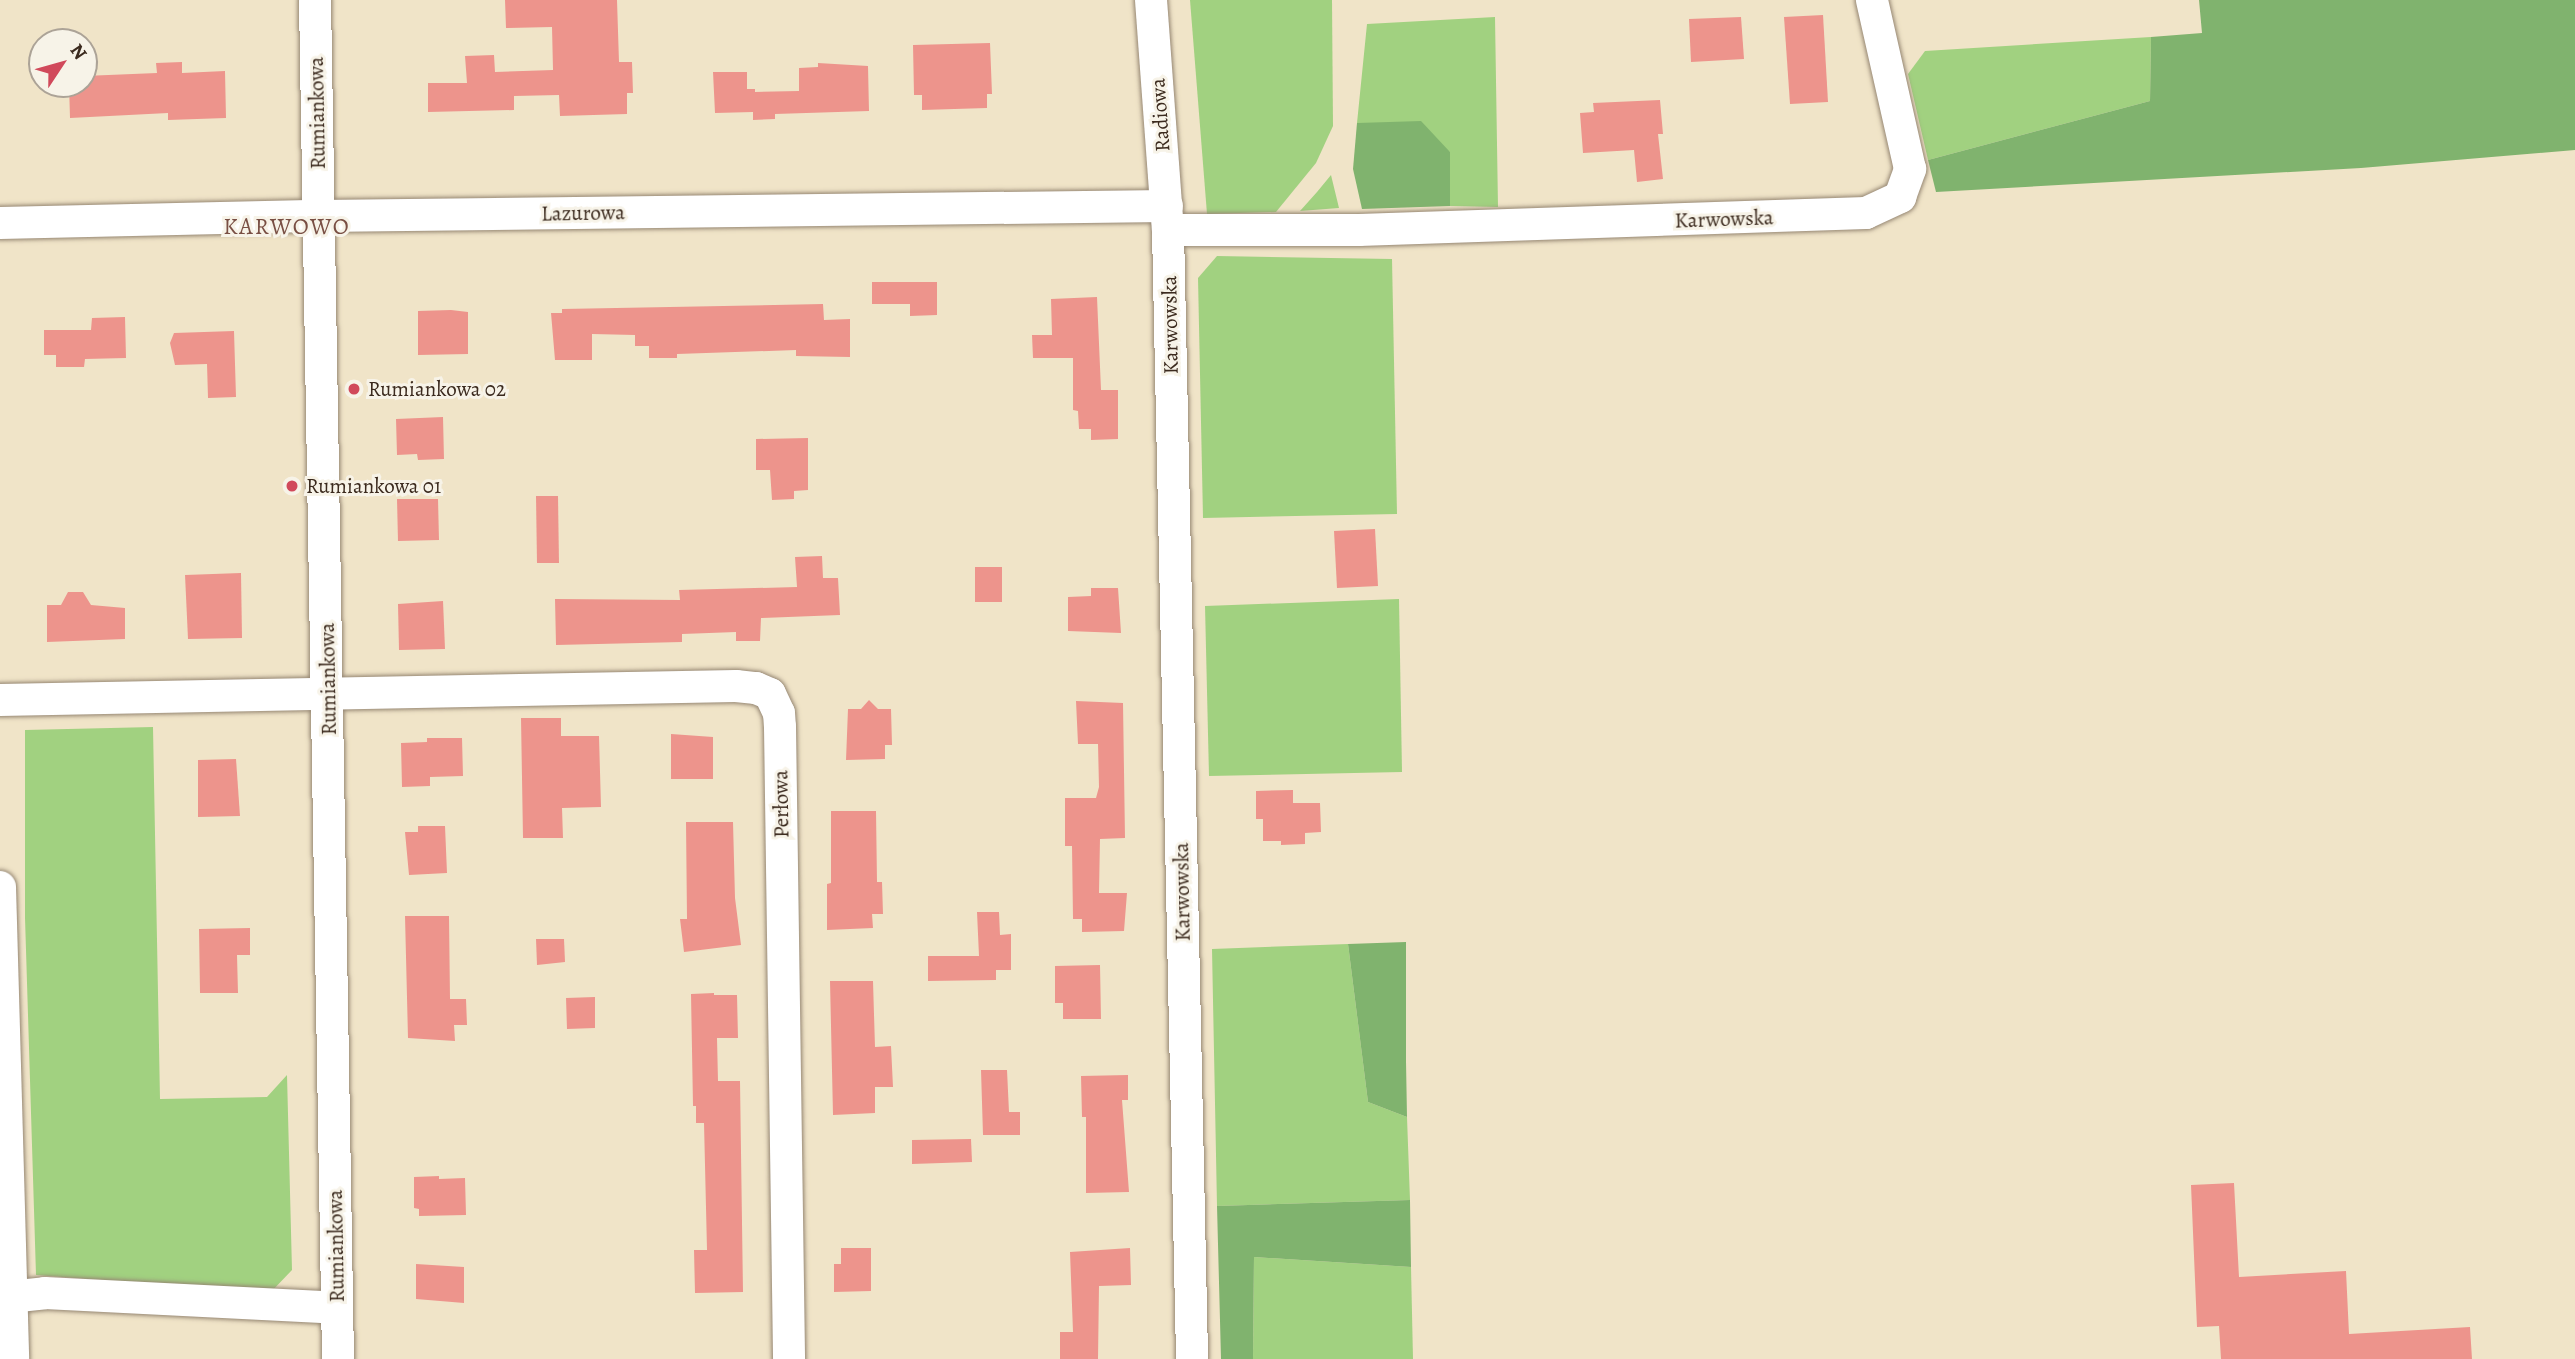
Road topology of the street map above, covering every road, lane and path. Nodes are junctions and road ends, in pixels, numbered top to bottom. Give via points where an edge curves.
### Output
1 (315, 0) edge
2 (1151, 0) edge
3 (1872, 0) edge
4 (320, 216) junction
5 (1167, 218) junction
6 (0, 223) edge
7 (328, 696) junction
8 (0, 700) edge
9 (0, 887) edge
10 (9, 1297) junction
11 (337, 1308) junction
12 (13, 1359) edge
13 (338, 1359) edge
14 (789, 1359) edge
15 (1192, 1359) edge

1 - 4 street, Rumiankowa
2 - 5 street, Radiowa
3 - 5 street, Karwowska via 1910,169 1900,197 1866,213 1359,230
4 - 5 street, Lazurowa
4 - 6 street, Lazurowa
4 - 7 street, Rumiankowa
5 - 15 street, Karwowska
7 - 8 street
7 - 11 street, Rumiankowa
7 - 14 street, Perłowa via 736,686 770,694 780,727
9 - 10 street
10 - 11 street via 45,1293
10 - 12 street
11 - 13 street, Rumiankowa

